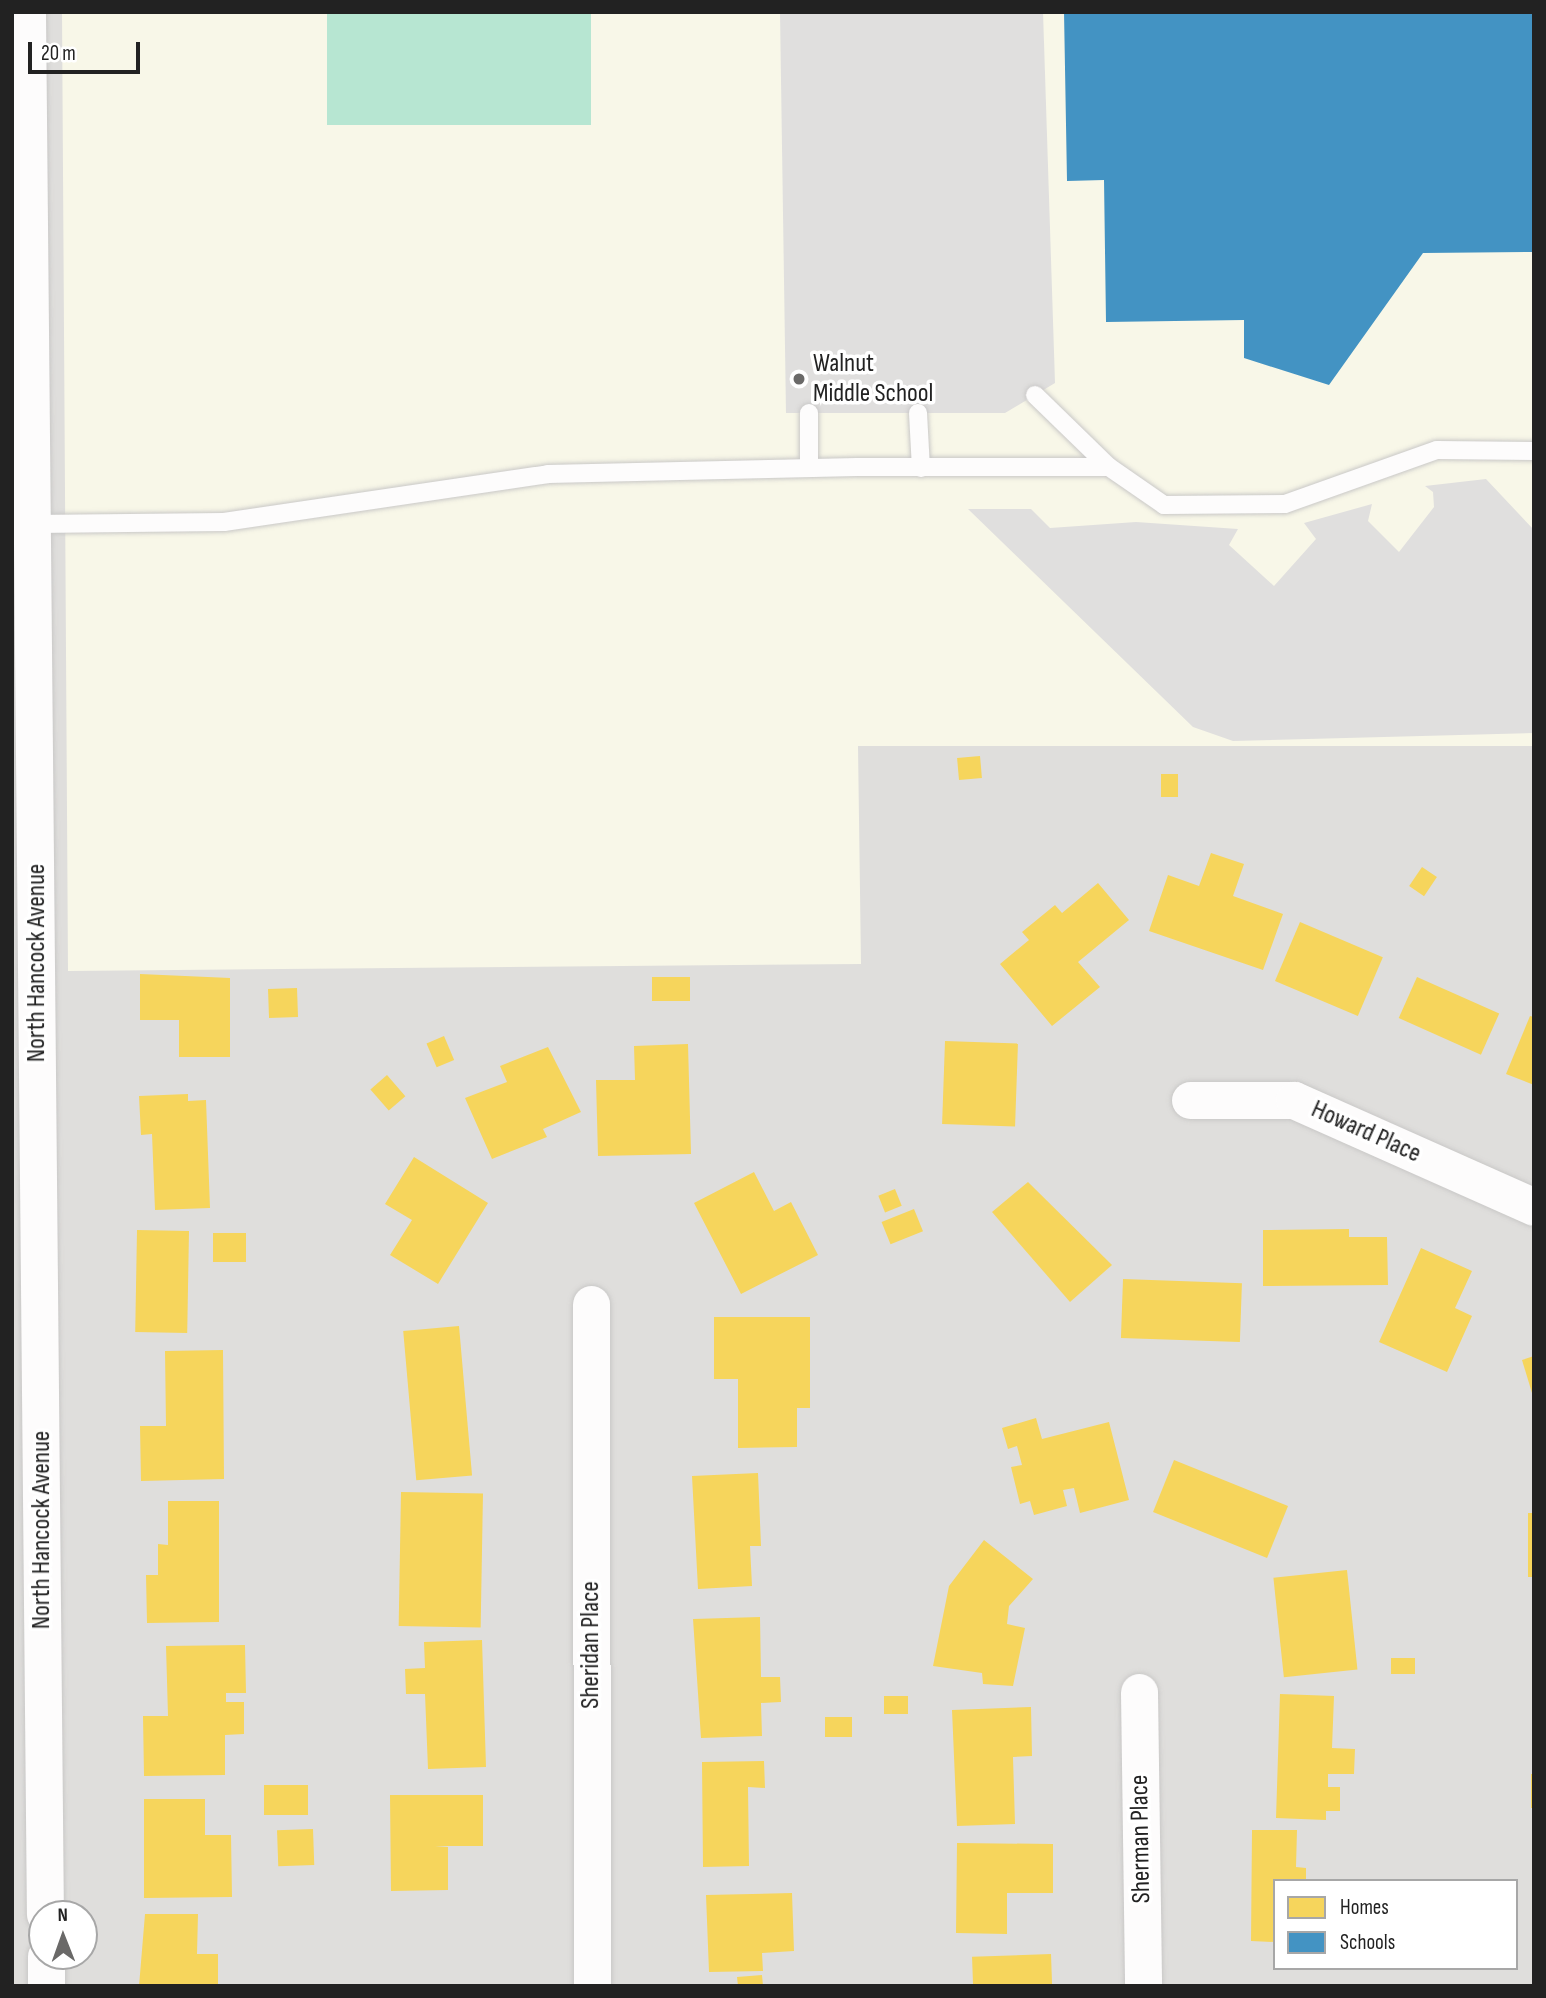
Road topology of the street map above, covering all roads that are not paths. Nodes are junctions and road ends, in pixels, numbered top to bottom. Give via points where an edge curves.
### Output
1 (27, 12) edge
2 (20, 64) edge
3 (1035, 395) dead end
4 (808, 413) dead end
5 (918, 413) dead end
6 (1534, 451) edge
7 (1109, 467) junction
8 (809, 468) junction
9 (921, 468) junction
10 (34, 524) junction
11 (1190, 1100) dead end
12 (1534, 1207) edge
13 (591, 1304) dead end
14 (1139, 1692) dead end
15 (45, 1900) edge
16 (592, 1986) edge
17 (1143, 1986) edge

1 - 2 street, North Hancock Avenue
2 - 10 street, North Hancock Avenue
3 - 7 lane
4 - 8 lane
5 - 9 lane
6 - 7 lane via 1437,450 1285,504 1164,505
7 - 9 lane
8 - 9 lane
8 - 10 lane via 548,474 224,522
10 - 15 street, North Hancock Avenue
11 - 12 street, Howard Place via 1294,1100
13 - 16 street, Sheridan Place
14 - 17 street, Sherman Place

